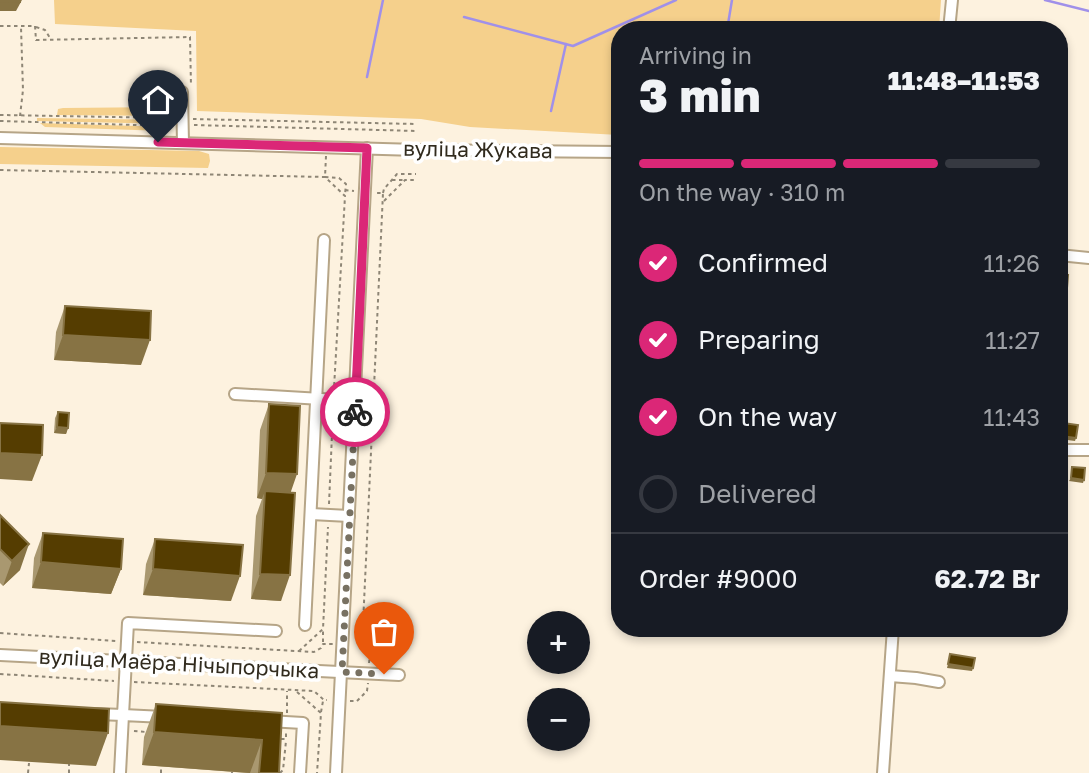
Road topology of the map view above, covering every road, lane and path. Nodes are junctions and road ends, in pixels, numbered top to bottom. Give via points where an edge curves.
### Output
1 (952, 0) edge
2 (950, 21) edge
3 (0, 26) edge
4 (21, 26) junction
5 (35, 26) junction
6 (50, 40) junction
7 (187, 94) joint
8 (0, 115) edge
9 (20, 116) junction
10 (0, 121) edge
11 (183, 122) junction
12 (416, 124) dead end
13 (327, 128) junction
14 (417, 131) dead end
15 (0, 138) edge
16 (183, 143) junction
17 (326, 147) junction
18 (367, 148) junction
19 (611, 152) edge
20 (0, 170) edge
21 (416, 174) dead end
22 (325, 177) junction
23 (392, 180) junction
24 (405, 180) junction
25 (416, 180) dead end
26 (345, 190) junction
27 (365, 192) junction
28 (383, 193) junction
29 (345, 196) junction
30 (383, 202) junction
31 (324, 240) dead end
32 (1068, 257) edge
33 (1089, 258) edge
34 (235, 394) dead end
35 (317, 399) junction
36 (334, 400) junction
37 (355, 401) junction
38 (1068, 450) edge
39 (1089, 450) edge
40 (311, 514) junction
41 (328, 515) junction
42 (349, 516) junction
43 (305, 625) dead end
44 (323, 629) junction
45 (276, 631) dead end
46 (363, 631) junction
47 (0, 633) edge
48 (892, 637) edge
49 (126, 641) junction
50 (323, 644) junction
51 (342, 645) junction
52 (362, 646) junction
53 (299, 651) junction
54 (0, 655) edge
55 (370, 655) junction
56 (125, 661) junction
57 (342, 672) junction
58 (368, 673) junction
59 (0, 674) edge
60 (399, 675) dead end
61 (890, 676) junction
62 (124, 681) junction
63 (939, 682) dead end
64 (287, 690) junction
65 (297, 691) junction
66 (324, 700) junction
67 (340, 701) junction
68 (82, 713) edge
69 (321, 713) junction
70 (124, 715) junction
71 (178, 718) edge
72 (259, 721) edge
73 (286, 722) junction
74 (123, 730) junction
75 (149, 732) dead end
76 (275, 739) edge
77 (286, 739) junction
78 (29, 762) dead end
79 (69, 765) dead end
80 (161, 767) dead end
81 (29, 773) edge
82 (69, 773) edge
83 (120, 773) edge
84 (161, 773) edge
85 (280, 773) edge
86 (300, 773) edge
87 (317, 773) edge
88 (336, 773) edge
89 (883, 773) edge

1 - 2 street
3 - 4 path
4 - 5 path
4 - 9 path
5 - 6 path via 45,30
5 - 6 path via 36,40
6 - 7 path via 190,37
7 - 11 street
8 - 9 path
9 - 11 path
10 - 11 path
11 - 12 path
11 - 13 path
11 - 16 street
13 - 14 path
13 - 17 path
15 - 16 street, вуліца Жукава
16 - 17 street, вуліца Жукава
17 - 18 street, вуліца Жукава
17 - 22 path
18 - 19 street, вуліца Жукава
18 - 27 street
20 - 22 path
21 - 23 path via 397,174
22 - 26 path via 338,178 346,184
22 - 29 path
23 - 24 path
23 - 28 path
24 - 25 path
24 - 30 path
26 - 27 path
26 - 29 path
27 - 28 path
27 - 37 street
28 - 30 path
29 - 36 path
30 - 46 path
31 - 35 street
32 - 33 street
34 - 35 street
35 - 36 street
35 - 40 street
36 - 37 street
36 - 41 path
37 - 42 street
38 - 39 street
40 - 41 street
40 - 43 street
41 - 42 street
41 - 44 path
42 - 51 street
44 - 50 path
44 - 53 path
45 - 49 street via 128,622
46 - 52 path
46 - 55 path via 391,656
47 - 49 path
48 - 61 street
49 - 53 path
49 - 56 street
50 - 51 path
50 - 53 path via 314,652
51 - 52 path
51 - 57 street
52 - 55 path
54 - 56 street, вуліца Маёра Нічыпорчыка
55 - 58 path
56 - 57 street, вуліца Маёра Нічыпорчыка
56 - 62 street
57 - 58 street, вуліца Маёра Нічыпорчыка
57 - 67 street
58 - 60 street, вуліца Маёра Нічыпорчыка
58 - 67 path via 368,691 357,701
59 - 62 path
61 - 63 street
61 - 89 street
62 - 64 path
62 - 70 street
64 - 65 path
64 - 73 path
65 - 66 path via 314,691
65 - 69 path
66 - 67 path
66 - 69 path
67 - 88 street
68 - 70 street
69 - 87 path
70 - 71 street
70 - 74 street
72 - 73 street
73 - 77 path
73 - 86 street via 303,723
74 - 75 path
74 - 83 street
76 - 77 path
77 - 85 path
78 - 81 path
79 - 82 path
80 - 84 path

